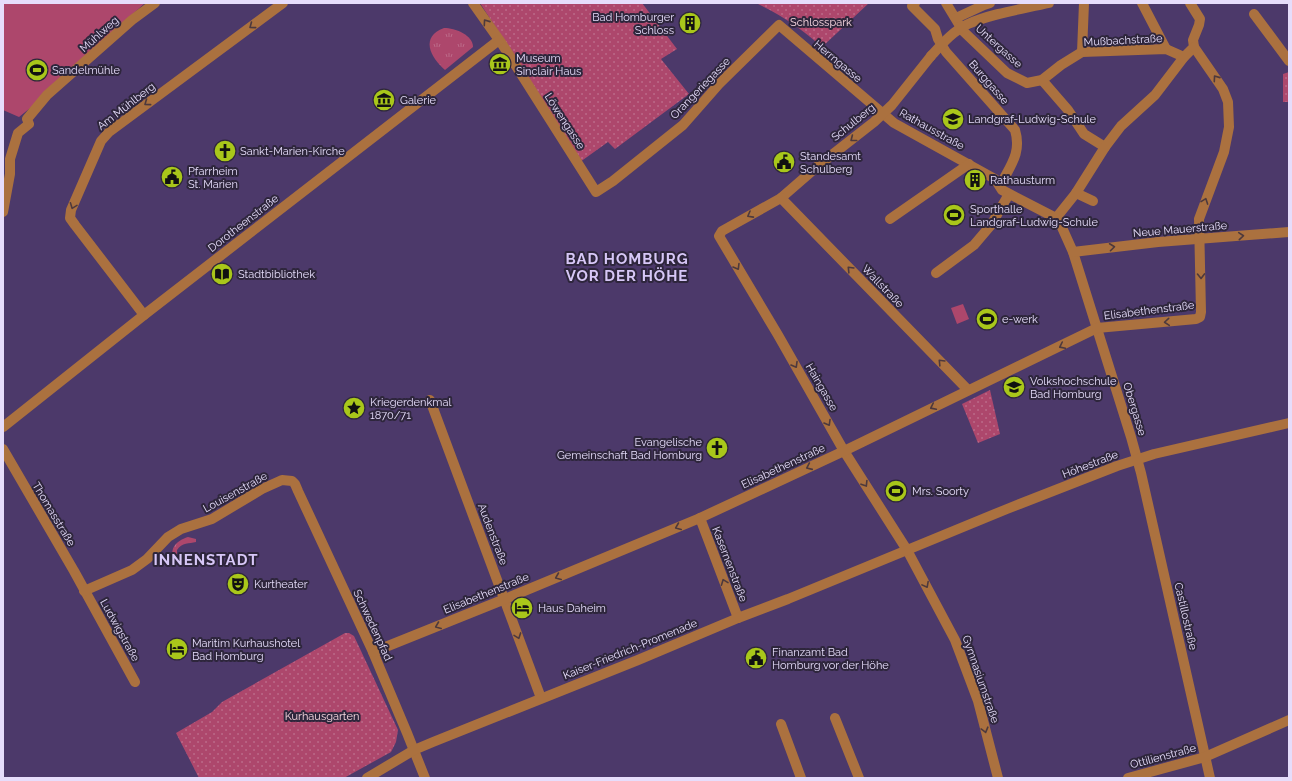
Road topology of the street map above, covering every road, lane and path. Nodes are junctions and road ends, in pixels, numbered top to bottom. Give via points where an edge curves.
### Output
1 (155, 3) edge
2 (283, 3) edge
3 (473, 3) edge
4 (915, 3) edge
5 (946, 3) edge
6 (990, 3) edge
7 (1049, 3) edge
8 (1084, 3) edge
9 (1142, 3) edge
10 (1190, 3) edge
11 (1254, 14) dead end
12 (956, 18) junction
13 (779, 25) joint
14 (964, 31) junction
15 (499, 40) junction
16 (942, 47) junction
17 (1194, 47) junction
18 (1166, 49) junction
19 (1082, 52) junction
20 (1184, 57) junction
21 (1289, 61) edge
22 (1042, 80) junction
23 (883, 114) junction
24 (1104, 147) junction
25 (6, 159) edge
26 (969, 164) junction
27 (1000, 186) junction
28 (596, 192) joint
29 (1076, 193) junction
30 (1010, 194) junction
31 (781, 198) junction
32 (1093, 201) dead end
33 (3, 212) edge
34 (1056, 218) junction
35 (890, 219) dead end
36 (1289, 232) edge
37 (1200, 239) junction
38 (1073, 252) junction
39 (936, 273) dead end
40 (144, 315) junction
41 (1097, 328) junction
42 (968, 390) junction
43 (430, 400) dead end
44 (4, 423) edge
45 (1289, 423) edge
46 (3, 449) edge
47 (844, 451) junction
48 (1137, 459) junction
49 (295, 484) joint
50 (700, 518) junction
51 (907, 550) junction
52 (84, 591) junction
53 (505, 599) junction
54 (738, 618) junction
55 (372, 652) junction
56 (135, 682) dead end
57 (541, 698) junction
58 (835, 718) dead end
59 (1289, 720) edge
60 (781, 724) dead end
61 (414, 750) junction
62 (1205, 757) junction
63 (366, 778) edge
64 (424, 778) edge
65 (801, 778) edge
66 (859, 778) edge
67 (998, 778) edge
68 (1128, 778) edge
69 (1210, 778) edge

1 - 25 street, Mühlweg via 47,95 27,119 29,124 18,133
2 -> 40 street, Am Mühlberg via 109,132 101,141 71,210 70,218
15 -> 3 street, Löwengasse
4 - 16 street, Burggasse via 912,6 935,29
5 - 12 street
6 - 12 street, Untergasse
7 - 23 street, Schulberg, bridge via 968,24 931,56
8 - 19 street
9 - 18 street
10 - 17 street via 1200,19 1193,40
11 - 21 street
12 - 14 street, Untergasse
13 - 23 street, Herrngasse
13 - 28 street, Orangeriegasse via 719,84 683,125
14 - 16 street
14 - 22 street, Untergasse via 1007,73 1027,83
15 - 28 street, Löwengasse
15 - 40 street, Dorotheenstraße
16 - 27 street, Burggasse via 1015,130 1018,141 1017,153
17 - 20 street
37 -> 17 street via 1199,219 1224,152 1229,127 1228,102 1223,89
18 - 19 street, Mußbachstraße
18 - 20 street, Mußbachstraße
19 - 22 street, Mußbachstraße
20 - 24 street via 1155,95 1121,126
22 - 24 street via 1068,110 1084,134
23 - 26 street, Rathausstraße
23 -> 31 street, Schulberg
24 - 29 street
25 - 33 street, Mühlweg via 10,174
26 - 27 street, Rathausstraße via 995,179
26 - 35 street, Rathausstraße
27 - 30 street, Rathausstraße
29 - 32 street
29 - 34 street
30 - 34 street, Rathausstraße
30 - 39 street via 991,225 974,245
42 -> 31 street, Wallstraße
31 -> 47 street, Haingasse via 722,231 719,238
34 - 38 street
37 -> 36 street, Neue Mauerstraße
38 -> 37 street, Neue Mauerstraße
37 -> 41 street, Elisabethenstraße via 1200,317
38 - 41 street, Obergasse
40 - 44 street, Dorotheenstraße
41 -> 42 street, Elisabethenstraße
41 - 48 street, Obergasse
42 -> 47 street, Elisabethenstraße
43 - 53 street, Audenstraße
45 - 48 street, Höhestraße
46 - 52 street, Thomasstraße
47 -> 50 street, Elisabethenstraße
47 -> 51 street, Haingasse
48 - 51 street, Höhestraße
48 - 62 street, Castillostraße
49 - 52 street, Louisenstraße via 282,480 212,519 181,529 132,570
49 - 55 street, Schwedenpfad
50 -> 53 street, Elisabethenstraße
54 -> 50 street, Kasernenstraße
51 - 54 street, Kaiser-Friedrich-Promenade
51 -> 67 street, Gymnasiumstraße via 955,640 978,701
52 - 56 street, Ludwigstraße
53 -> 55 street, Elisabethenstraße
53 -> 57 street, Audenstraße
54 - 57 street, Kaiser-Friedrich-Promenade
55 - 61 street, Schwedenpfad
57 - 61 street, Kaiser-Friedrich-Promenade
58 - 66 street
59 - 62 street, Ottilienstraße
60 - 65 street
61 - 63 street, Kaiser-Friedrich-Promenade
61 - 64 street, Schwedenpfad
62 - 68 street, Ottilienstraße
62 - 69 street, Castillostraße

